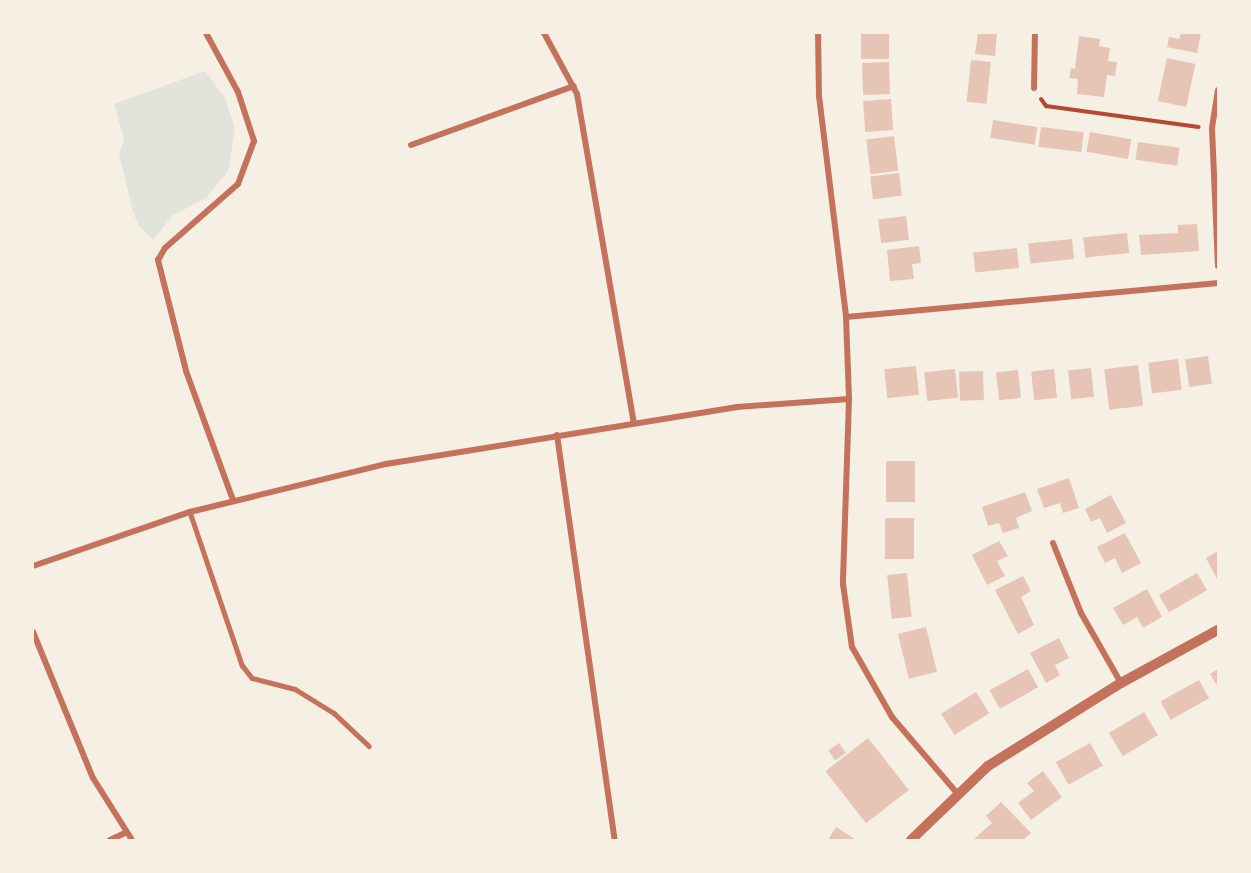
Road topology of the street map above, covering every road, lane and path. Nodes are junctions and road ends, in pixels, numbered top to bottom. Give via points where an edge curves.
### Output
1 (206, 33) edge
2 (544, 33) edge
3 (818, 33) edge
4 (1035, 33) edge
5 (574, 86) junction
6 (1034, 88) joint
7 (1218, 90) edge
8 (1212, 129) junction
9 (411, 145) dead end
10 (1218, 267) edge
11 (1218, 283) edge
12 (846, 317) junction
13 (849, 399) junction
14 (634, 423) junction
15 (557, 435) junction
16 (233, 500) junction
17 (190, 512) junction
18 (1053, 543) dead end
19 (33, 566) edge
20 (1218, 630) edge
21 (33, 632) edge
22 (1121, 682) junction
23 (369, 746) dead end
24 (957, 793) junction
25 (125, 833) junction
26 (110, 840) edge
27 (132, 840) edge
28 (615, 840) edge
29 (911, 840) edge

1 - 16 street via 238,92 254,141 238,184 165,248 158,260 186,371
2 - 5 street
3 - 12 street via 819,96
4 - 6 street
5 - 9 street
5 - 14 street
6 - 8 path via 1046,106
7 - 8 street
8 - 10 street
11 - 12 street
12 - 13 street
13 - 14 street via 737,407
13 - 24 street via 843,584 852,647 889,713
14 - 15 street
15 - 16 street via 386,464
15 - 28 street
16 - 17 street
17 - 19 street
17 - 23 lane via 242,665 252,678 295,689 334,713
18 - 22 street via 1081,614
20 - 22 street
21 - 25 street via 93,778
22 - 24 street via 988,766
24 - 29 street
25 - 26 street
25 - 27 street

